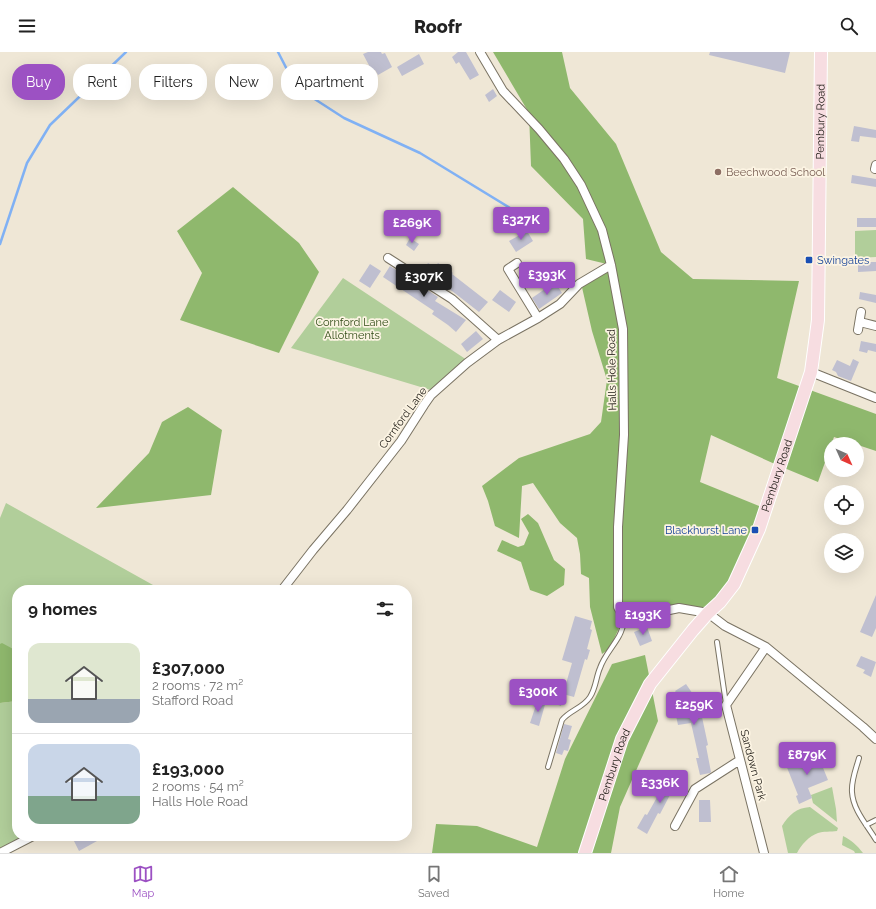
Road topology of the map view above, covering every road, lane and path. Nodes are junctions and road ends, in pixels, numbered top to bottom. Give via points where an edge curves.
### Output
1 (480, 52) edge
2 (821, 52) edge
3 (388, 258) dead end
4 (517, 263) dead end
5 (612, 265) junction
6 (861, 312) dead end
7 (538, 318) junction
8 (876, 326) edge
9 (498, 340) junction
10 (811, 372) junction
11 (876, 398) edge
12 (286, 585) edge
13 (708, 613) junction
14 (626, 619) junction
15 (717, 642) dead end
16 (766, 647) junction
17 (726, 705) junction
18 (876, 740) edge
19 (859, 758) dead end
20 (740, 760) junction
21 (548, 767) dead end
22 (876, 820) edge
23 (675, 826) dead end
24 (868, 827) junction
25 (876, 840) edge
26 (23, 841) edge
27 (0, 853) edge
28 (585, 853) edge
29 (764, 853) edge

1 - 5 street, Halls Hole Road via 503,91 564,159 581,185 602,230
2 - 10 main road, Pembury Road via 818,320
3 - 9 street via 452,299
4 - 7 street via 508,269
5 - 7 street, Cornford Lane via 579,284 560,304
5 - 14 street, Halls Hole Road via 623,329 624,435 617,596 618,607
6 - 8 street via 859,326
7 - 9 street, Cornford Lane
9 - 12 street, Cornford Lane via 431,395 401,441
10 - 11 street
10 - 13 main road, Pembury Road via 759,529 734,584
13 - 14 street via 679,608
13 - 16 street via 725,626
13 - 28 main road, Pembury Road via 650,684 622,739
14 - 21 lane via 619,636 603,660 590,697 562,720
15 - 17 lane
16 - 17 street
16 - 18 street
17 - 20 street, Sandown Park
19 - 24 lane via 853,777 852,793 856,808
20 - 23 street via 695,789
20 - 29 street, Sandown Park
22 - 24 lane
24 - 25 lane
26 - 27 street

